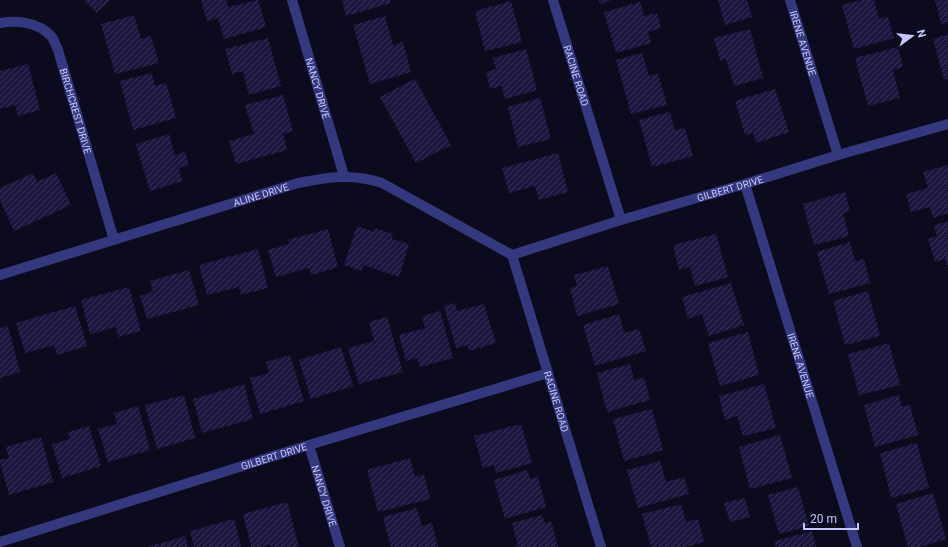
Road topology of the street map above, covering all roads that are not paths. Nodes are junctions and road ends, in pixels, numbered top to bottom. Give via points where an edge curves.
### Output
1 (292, 0) edge
2 (553, 0) edge
3 (790, 0) edge
4 (0, 23) edge
5 (948, 124) edge
6 (838, 155) junction
7 (344, 176) junction
8 (745, 184) junction
9 (621, 220) junction
10 (114, 240) junction
11 (512, 255) junction
12 (0, 275) edge
13 (548, 373) junction
14 (309, 445) junction
15 (0, 542) edge
16 (340, 547) edge
17 (601, 547) edge
18 (857, 547) edge

1 - 7 street, NANCY DRIVE
2 - 9 street, RACINE ROAD
3 - 6 street, IRENE AVENUE
4 - 10 street, BIRCHCREST DRIVE via 30,23 51,36 58,50
5 - 6 street, GILBERT DRIVE
6 - 8 street, GILBERT DRIVE
7 - 10 street, ALINE DRIVE via 298,183
7 - 11 street, ALINE DRIVE via 366,178 382,183
8 - 9 street, GILBERT DRIVE
8 - 18 street, IRENE AVENUE
9 - 11 street, GILBERT DRIVE
10 - 12 street, ALINE DRIVE
11 - 13 street, RACINE ROAD
13 - 14 street, GILBERT DRIVE
13 - 17 street, RACINE ROAD
14 - 15 street, GILBERT DRIVE
14 - 16 street, NANCY DRIVE

